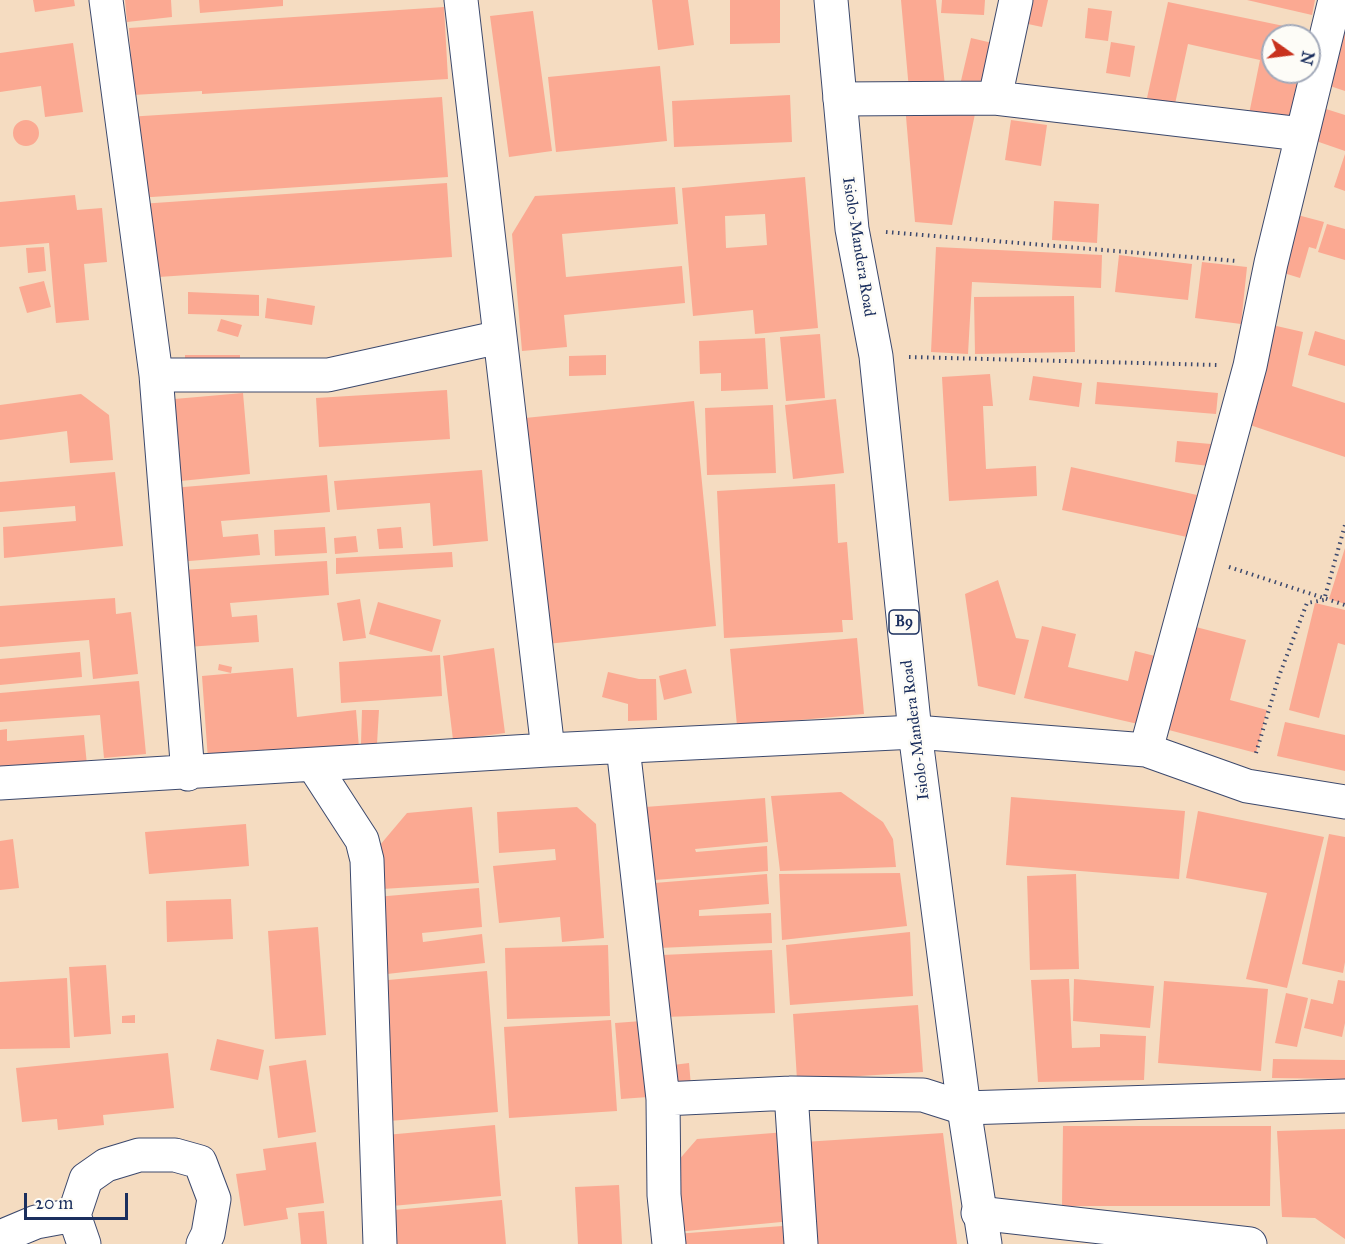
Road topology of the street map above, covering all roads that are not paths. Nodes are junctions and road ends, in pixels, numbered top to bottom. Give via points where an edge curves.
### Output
1 (106, 0) edge
2 (461, 0) edge
3 (831, 0) edge
4 (1016, 0) edge
5 (1335, 0) edge
6 (995, 98) junction
7 (840, 99) junction
8 (1300, 134) junction
9 (500, 337) junction
10 (156, 375) junction
11 (915, 732) junction
12 (623, 747) junction
13 (548, 750) junction
14 (1146, 750) junction
15 (314, 766) junction
16 (188, 774) junction
17 (0, 783) edge
18 (1345, 802) edge
19 (791, 1093) junction
20 (1345, 1096) edge
21 (663, 1099) junction
22 (964, 1108) junction
23 (981, 1228) edge
24 (79, 1229) edge
25 (0, 1237) edge
26 (203, 1244) edge
27 (380, 1244) edge
28 (669, 1244) edge
29 (801, 1244) edge
30 (1250, 1244) edge

1 - 10 main road
2 - 9 main road
3 - 7 main road, Isiolo-Mandera Road / B9
4 - 6 main road
5 - 8 main road
6 - 7 main road
6 - 8 main road
7 - 11 main road, Isiolo-Mandera Road / B9 via 852,229 876,356
8 - 14 main road via 1250,366
9 - 10 main road via 328,375
9 - 13 main road
10 - 16 main road
11 - 12 main road
11 - 14 main road
11 - 22 main road, Isiolo-Mandera Road / B9
12 - 13 main road
12 - 21 main road
13 - 15 main road
14 - 18 main road via 1247,786
15 - 16 main road
15 - 27 main road via 362,840 368,860
16 - 17 main road
19 - 21 main road
19 - 22 main road via 922,1095
19 - 29 main road
20 - 22 main road
21 - 28 main road via 664,1196
22 - 23 main road, Isiolo-Mandera Road / B9
23 - 30 main road
24 - 25 main road via 36,1222
24 - 26 main road via 86,1179 106,1165 139,1155 175,1155 201,1162 214,1199

